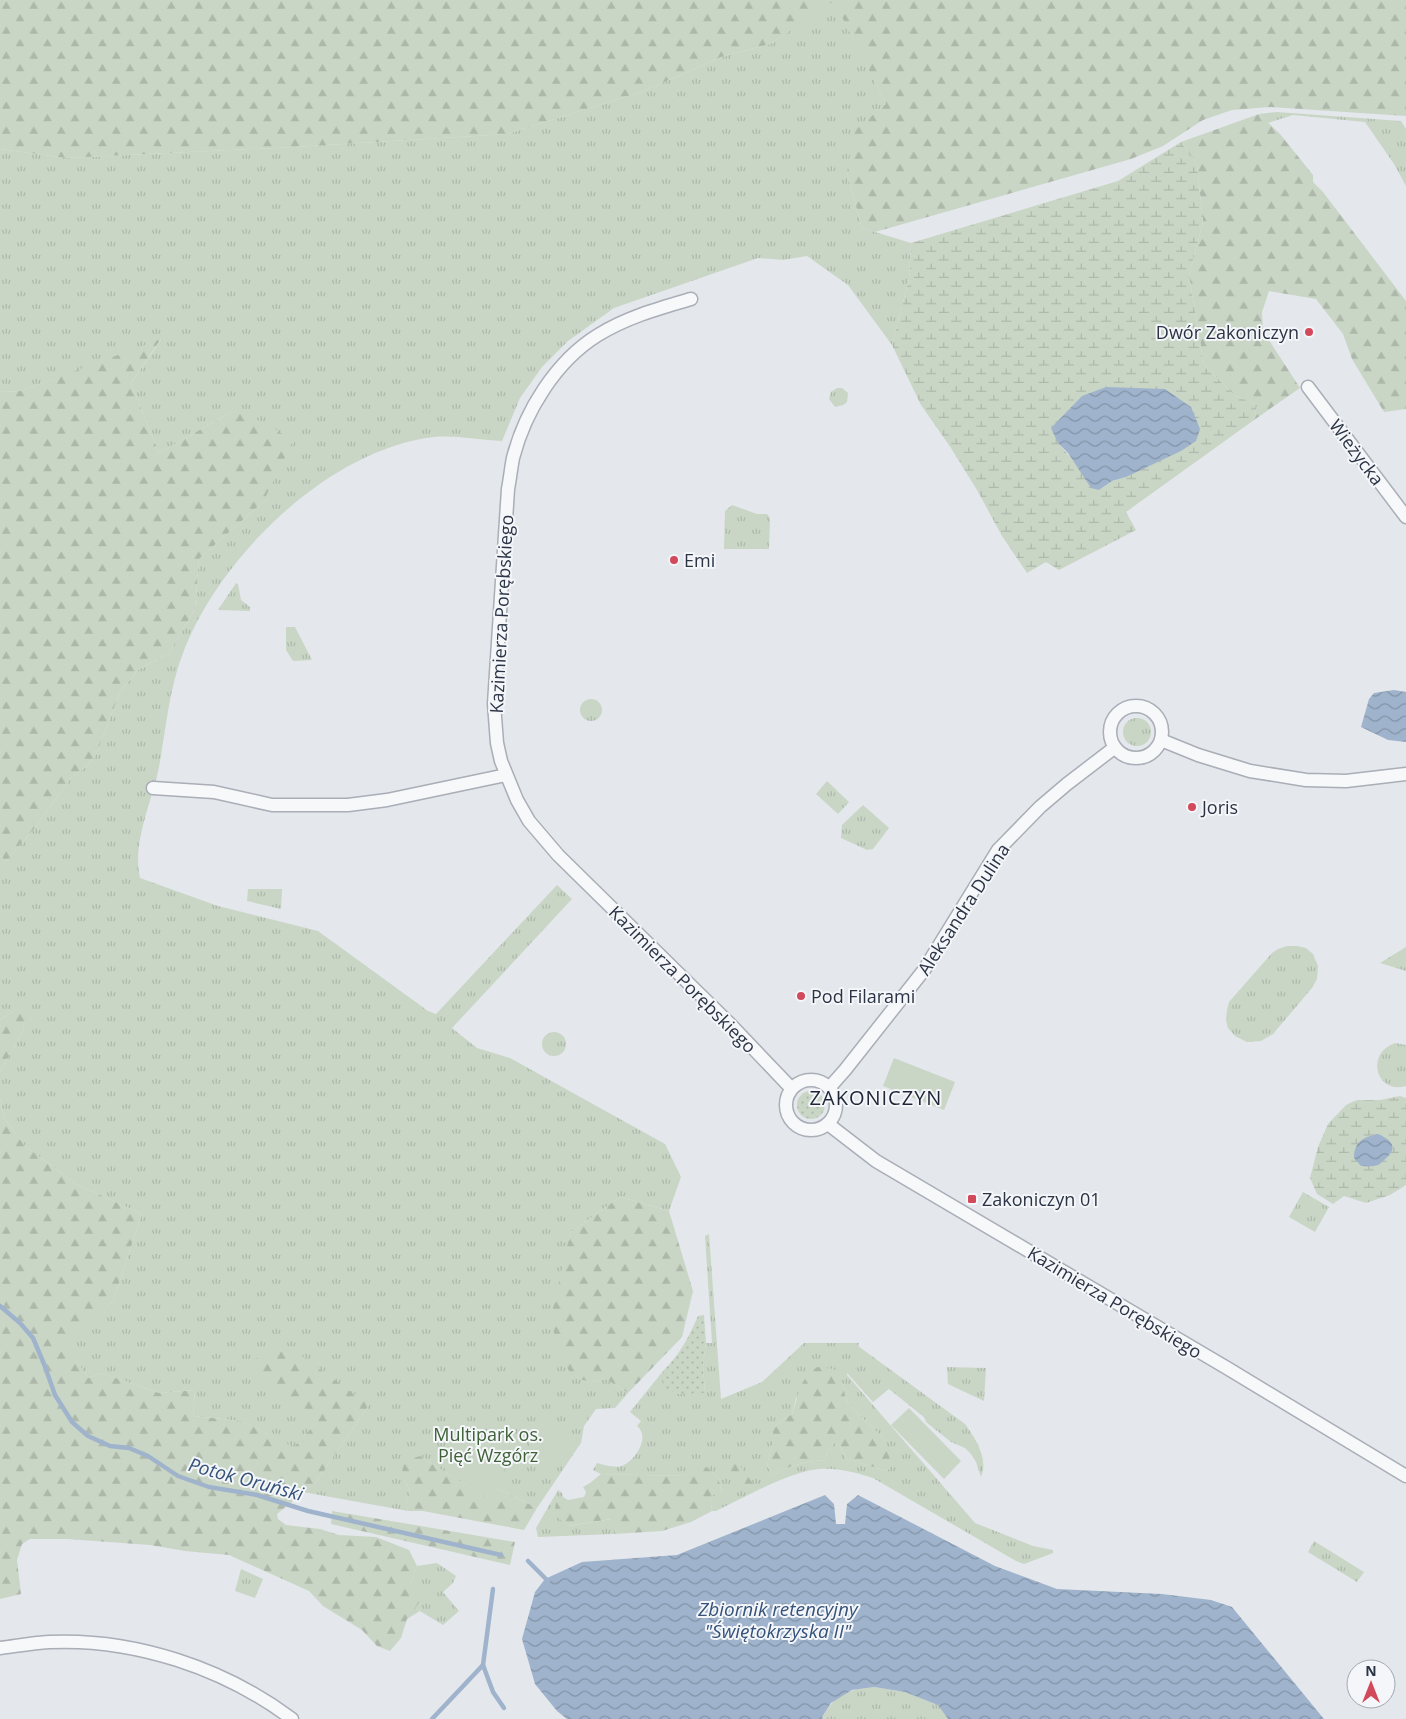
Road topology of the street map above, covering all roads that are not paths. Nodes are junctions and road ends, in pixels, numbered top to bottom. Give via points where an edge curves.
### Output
1 (691, 299) dead end
2 (1308, 387) dead end
3 (1406, 517) edge
4 (1161, 740) junction
5 (1114, 748) junction
6 (1406, 774) edge
7 (506, 775) junction
8 (153, 788) dead end
9 (791, 1088) junction
10 (829, 1088) junction
11 (828, 1124) junction
12 (1406, 1476) edge
13 (0, 1648) edge
14 (292, 1719) edge

1 - 7 street, Kazimierza Porębskiego via 633,318 598,335 577,351 543,392 525,426 513,459 508,489 494,704 497,743
2 - 3 street, Wieżycka
4 - 5 street via 1146,757 1134,759 1123,756
4 - 5 street via 1160,720 1144,707 1133,706 1123,709 1111,724
4 - 6 street via 1250,771 1306,780 1346,781
5 - 10 street, Aleksandra Dulina via 1040,807 998,850 924,970
7 - 8 street via 348,805 272,805 214,792
7 - 9 street, Kazimierza Porębskiego via 529,821 558,855
9 - 10 street via 806,1080 814,1080
9 - 11 street via 785,1108 796,1126 816,1130
10 - 11 street via 834,1094 836,1110
11 - 12 street, Kazimierza Porębskiego via 884,1166
13 - 14 street via 50,1642 82,1643 111,1645 169,1658 232,1682

